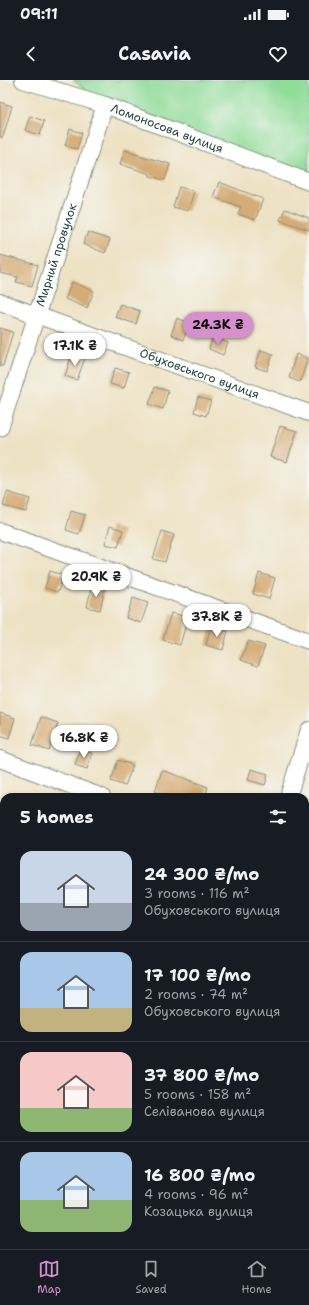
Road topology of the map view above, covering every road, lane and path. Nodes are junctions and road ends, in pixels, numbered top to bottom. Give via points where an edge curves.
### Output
1 (23, 80) edge
2 (51, 84) edge
3 (106, 105) junction
4 (309, 182) edge
5 (0, 302) edge
6 (36, 315) junction
7 (309, 414) edge
8 (0, 428) edge
9 (0, 531) edge
10 (309, 641) edge
11 (309, 730) edge
12 (0, 759) edge
13 (91, 793) edge
14 (289, 793) edge

1 - 2 street, Ломоносова вулиця
2 - 3 street, Ломоносова вулиця
3 - 4 street, Ломоносова вулиця
3 - 6 street, Мирний провулок
5 - 6 street, Обуховського вулиця
6 - 7 street, Обуховського вулиця
6 - 8 street, Мирний провулок
9 - 10 street
11 - 14 street
12 - 13 street

